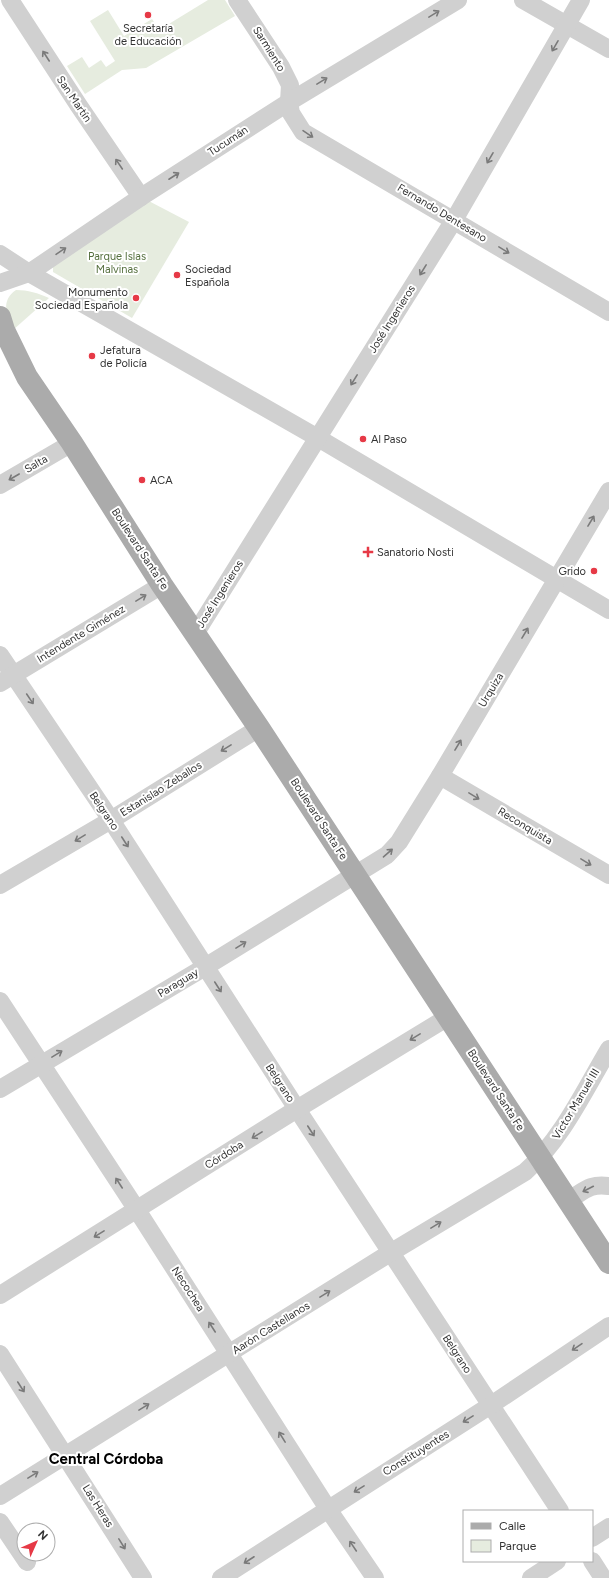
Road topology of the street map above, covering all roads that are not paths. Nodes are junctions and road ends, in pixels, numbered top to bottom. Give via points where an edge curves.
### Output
1 (10, 0) edge
2 (237, 0) edge
3 (458, 0) edge
4 (523, 0) edge
5 (582, 0) edge
6 (568, 25) junction
7 (609, 49) edge
8 (289, 102) junction
9 (141, 197) junction
10 (454, 220) junction
11 (0, 254) edge
12 (29, 273) junction
13 (0, 283) edge
14 (609, 312) edge
15 (0, 317) edge
16 (0, 347) edge
17 (27, 377) junction
18 (318, 438) junction
19 (72, 444) junction
20 (0, 485) edge
21 (609, 491) edge
22 (557, 578) junction
23 (162, 585) junction
24 (609, 610) edge
25 (195, 634) junction
26 (0, 655) edge
27 (7, 679) edge
28 (260, 728) junction
29 (440, 776) junction
30 (111, 820) junction
31 (355, 874) junction
32 (609, 876) edge
33 (0, 885) edge
34 (205, 967) junction
35 (0, 1001) edge
36 (448, 1017) junction
37 (609, 1048) edge
38 (40, 1064) junction
39 (0, 1089) edge
40 (297, 1109) junction
41 (540, 1159) junction
42 (609, 1186) edge
43 (569, 1200) junction
44 (137, 1210) junction
45 (390, 1253) junction
46 (609, 1262) edge
47 (0, 1295) edge
48 (609, 1326) edge
49 (0, 1354) edge
50 (229, 1354) junction
51 (491, 1405) junction
52 (66, 1456) junction
53 (0, 1496) edge
54 (328, 1509) junction
55 (559, 1510) edge
56 (0, 1522) edge
57 (609, 1527) edge
58 (593, 1537) edge
59 (16, 1546) edge
60 (555, 1562) edge
61 (593, 1562) edge
62 (143, 1578) edge
63 (221, 1578) edge
64 (375, 1578) edge
65 (531, 1578) edge
66 (603, 1578) edge

9 -> 1 street, San Martín
2 - 8 street, Sarmiento via 281,67 290,85
8 -> 3 street, Tucumán
4 - 6 street
5 - 6 street, José Ingenieros
6 - 7 street
6 -> 10 street, José Ingenieros
9 -> 8 street, Tucumán
8 -> 10 street, Fernando Dentesano via 291,113 303,132
12 -> 9 street, Tucumán
10 -> 14 street, Fernando Dentesano
10 -> 18 street, José Ingenieros
11 - 12 street
12 - 13 street, Tucumán
12 - 18 street
15 - 17 main road, Boulevard Santa Fe
16 - 17 main road, Boulevard Santa Fe
17 - 19 main road, Boulevard Santa Fe
18 - 22 street
18 - 25 street, José Ingenieros
19 -> 20 street, Salta
19 - 23 main road, Boulevard Santa Fe
22 -> 21 street, Urquiza
22 - 24 street
29 -> 22 street, Urquiza
23 - 25 main road, Boulevard Santa Fe
27 -> 23 street, Intendente Giménez
25 - 28 main road, Boulevard Santa Fe
26 - 27 street, Belgrano
27 -> 30 street, Belgrano
28 -> 30 street, Estanislao Zeballos
28 - 31 main road, Boulevard Santa Fe
31 -> 29 street, Urquiza via 387,855 399,842
29 -> 32 street, Reconquista
30 -> 33 street, Estanislao Zeballos
30 -> 34 street, Belgrano
34 -> 31 street, Paraguay
31 - 36 main road, Boulevard Santa Fe
38 -> 34 street, Paraguay
34 -> 40 street, Belgrano
35 - 38 street, Necochea
36 -> 40 street, Córdoba
36 - 41 main road, Boulevard Santa Fe
37 - 41 street, Victor Manuel III via 557,1136
38 - 39 street, Paraguay
44 -> 38 street, Necochea
40 -> 44 street, Córdoba
40 -> 45 street, Belgrano
41 - 43 main road, Boulevard Santa Fe
45 -> 41 street, Aarón Castellanos via 526,1172
42 -> 43 street via 598,1184
43 - 46 main road, Boulevard Santa Fe
44 -> 47 street, Córdoba
50 -> 44 street, Necochea
50 -> 45 street, Aarón Castellanos
45 - 51 street, Belgrano
48 -> 51 street, Constituyentes
49 -> 52 street, Las Heras
52 -> 50 street, Aarón Castellanos
54 -> 50 street, Necochea
51 -> 54 street, Constituyentes
51 - 55 street, Belgrano
53 -> 52 street, Aarón Castellanos
52 -> 62 street, Las Heras
54 -> 63 street, Constituyentes
64 -> 54 street, Necochea
56 - 59 street
57 - 58 street
60 - 65 street
61 - 66 street

